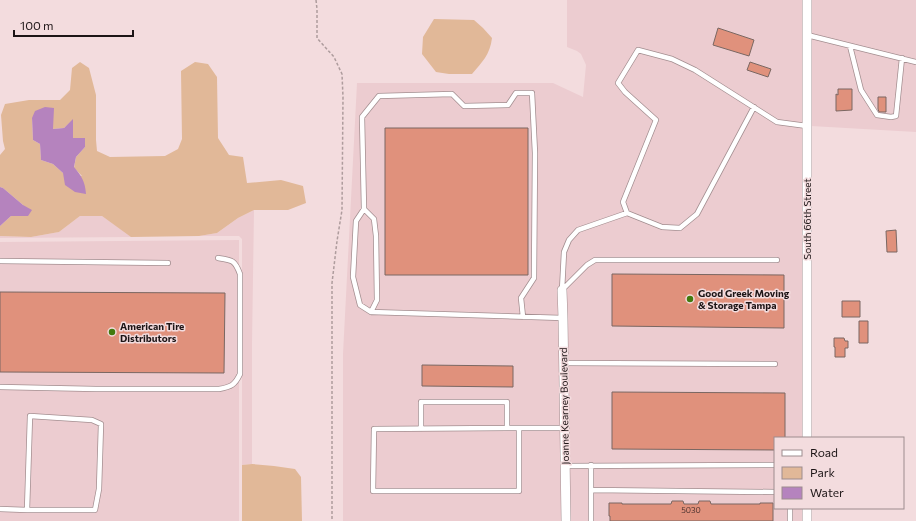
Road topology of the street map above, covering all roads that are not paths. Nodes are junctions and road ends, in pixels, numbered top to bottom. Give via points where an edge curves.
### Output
1 (806, 0) edge
2 (807, 35) junction
3 (850, 46) junction
4 (902, 58) junction
5 (916, 62) edge
6 (754, 107) junction
7 (807, 126) junction
8 (364, 209) junction
9 (627, 213) junction
10 (218, 258) dead end
11 (777, 260) dead end
12 (0, 261) edge
13 (168, 263) dead end
14 (562, 290) junction
15 (371, 312) junction
16 (523, 317) junction
17 (563, 318) junction
18 (564, 363) junction
19 (775, 364) dead end
20 (0, 387) edge
21 (507, 428) junction
22 (520, 428) junction
23 (564, 428) junction
24 (421, 429) junction
25 (807, 437) edge
26 (591, 465) junction
27 (774, 465) edge
28 (565, 466) junction
29 (591, 490) junction
30 (774, 492) edge
31 (0, 509) edge
32 (790, 509) edge
33 (808, 509) edge
34 (27, 510) junction
35 (566, 521) edge
36 (591, 521) edge
37 (790, 521) edge
38 (808, 521) edge

1 - 2 street, South 66th Street
2 - 3 lane
2 - 7 street, South 66th Street
3 - 4 lane
3 - 4 lane via 861,90 877,116 896,116
4 - 5 lane
6 - 7 lane via 777,122
6 - 9 lane via 697,214 680,228 662,227
6 - 9 lane via 672,59 638,50 618,83 656,120 624,202
7 - 25 street, South 66th Street
8 - 15 lane via 374,219 376,236 377,300
8 - 15 lane via 356,221 352,277 360,305
8 - 16 lane via 362,118 379,96 452,94 464,106 508,105 516,93 532,93 535,153 534,278 521,298
9 - 14 lane via 578,230 569,240 564,252
10 - 20 lane via 230,259 237,265 240,274 240,374 235,384 220,389
11 - 14 lane via 595,260
12 - 13 lane
14 - 17 street, Joanne Kearney Boulevard
15 - 16 lane
16 - 17 lane
17 - 18 street, Joanne Kearney Boulevard
18 - 19 lane
18 - 23 street, Joanne Kearney Boulevard
21 - 22 lane
21 - 24 lane
21 - 24 lane via 507,402 421,402
22 - 23 lane
22 - 24 lane via 519,491 373,491 374,429
23 - 28 street, Joanne Kearney Boulevard
26 - 27 lane
26 - 28 lane
26 - 29 lane
28 - 35 street, Joanne Kearney Boulevard
29 - 30 lane
29 - 36 lane
31 - 34 lane
32 - 37 lane
33 - 38 street
34 - 34 lane via 95,510 99,489 101,424 92,420 30,416

